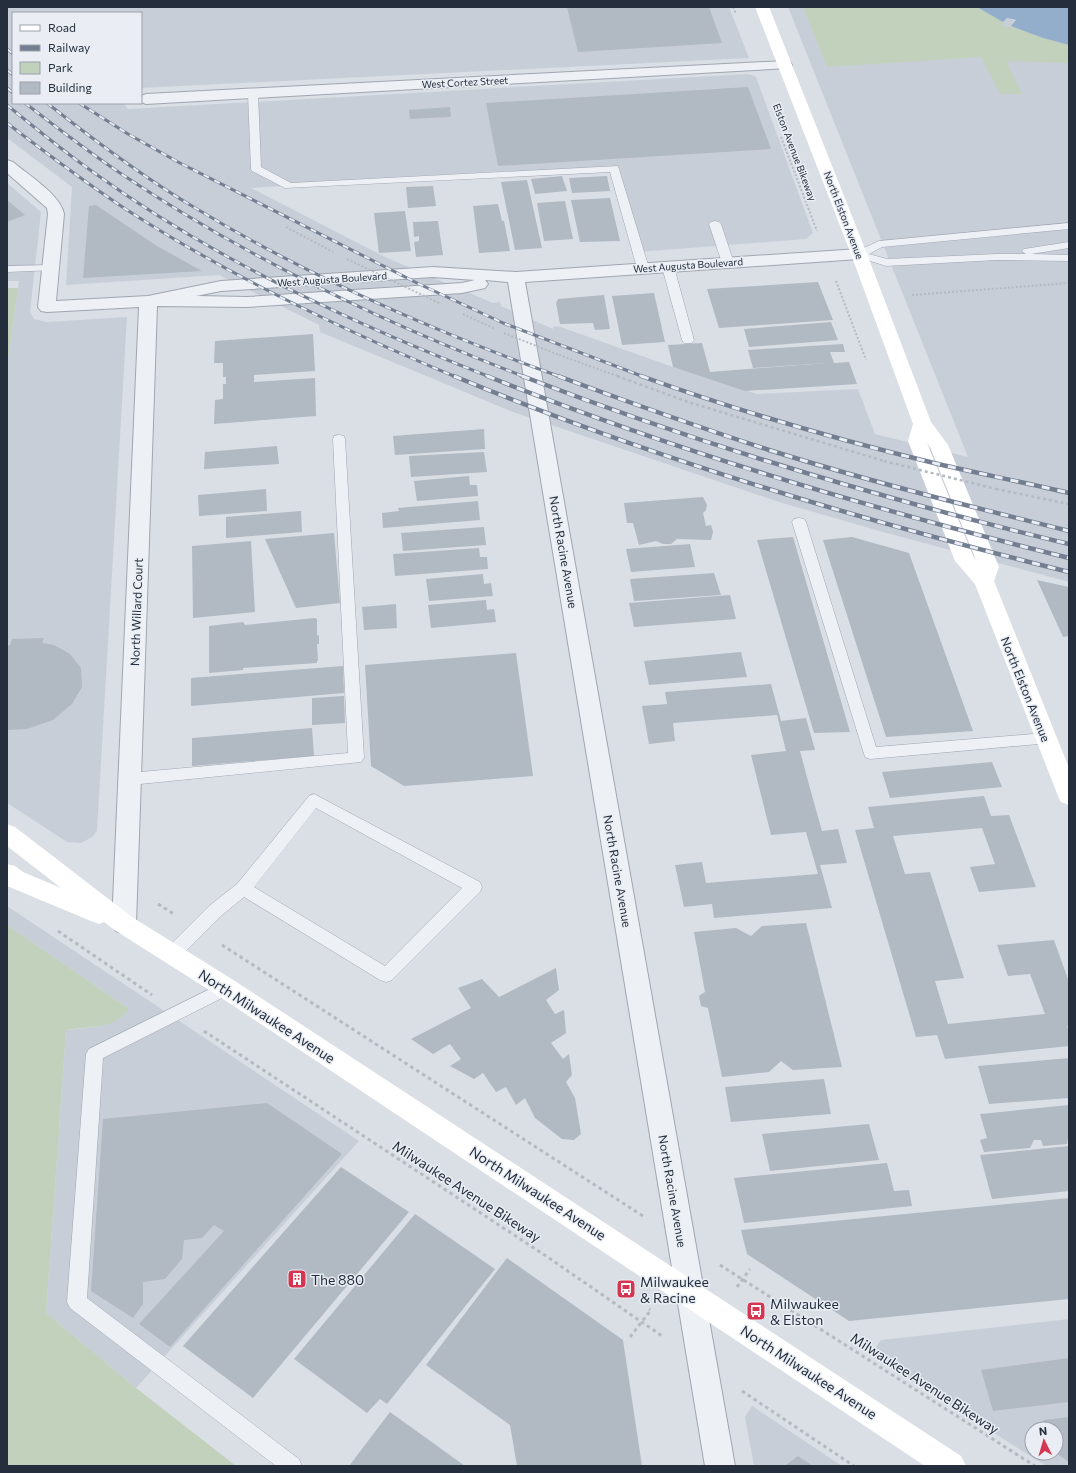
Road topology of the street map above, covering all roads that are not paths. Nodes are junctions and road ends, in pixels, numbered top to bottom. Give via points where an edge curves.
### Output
1 (762, 7) edge
2 (784, 65) junction
3 (253, 94) junction
4 (146, 99) dead end
5 (7, 164) edge
6 (715, 224) dead end
7 (1069, 226) edge
8 (1069, 245) edge
9 (860, 254) junction
10 (997, 257) junction
11 (1069, 258) edge
12 (728, 263) junction
13 (668, 267) junction
14 (52, 268) junction
15 (643, 268) junction
16 (7, 269) edge
17 (516, 277) junction
18 (148, 301) junction
19 (688, 340) dead end
20 (339, 439) dead end
21 (799, 522) dead end
22 (1046, 739) junction
23 (130, 779) junction
24 (1069, 796) edge
25 (7, 833) edge
26 (7, 873) edge
27 (243, 889) junction
28 (124, 924) junction
29 (172, 954) junction
30 (226, 988) junction
31 (690, 1293) junction
32 (292, 1466) edge
33 (720, 1466) edge
34 (951, 1466) edge

1 - 2 main road, North Elston Avenue
2 - 3 street, West Cortez Street
2 - 9 main road, North Elston Avenue
3 - 4 street, West Cortez Street
3 - 15 lane via 256,169 289,186 614,168
5 - 14 street via 55,207
6 - 12 lane
7 - 9 lane, West Augusta Boulevard via 879,244
8 - 10 lane, West Augusta Boulevard
9 - 10 lane, West Augusta Boulevard via 886,263
9 - 12 street, West Augusta Boulevard
9 - 22 main road, North Elston Avenue via 922,424 917,441 965,561 984,581
10 - 11 lane, West Augusta Boulevard
12 - 13 street, West Augusta Boulevard
13 - 15 street, West Augusta Boulevard
13 - 19 lane
14 - 16 lane
14 - 18 street, West Augusta Boulevard via 47,307
15 - 17 street, West Augusta Boulevard
17 - 18 street, West Augusta Boulevard via 462,288 247,302
17 - 31 street, North Racine Avenue
18 - 23 street, North Willard Court
20 - 23 lane via 356,758
21 - 22 lane via 870,752
22 - 24 main road, North Elston Avenue
23 - 28 street, North Willard Court
25 - 28 main road, North Milwaukee Avenue
26 - 28 main road, North Milwaukee Avenue via 15,879
27 - 27 lane via 314,800 474,888 386,975
27 - 29 lane via 215,911
28 - 29 main road, North Milwaukee Avenue
29 - 30 main road, North Milwaukee Avenue
30 - 31 main road, North Milwaukee Avenue
30 - 32 lane via 95,1054 77,1302
31 - 33 street, North Racine Avenue
31 - 34 main road, North Milwaukee Avenue

